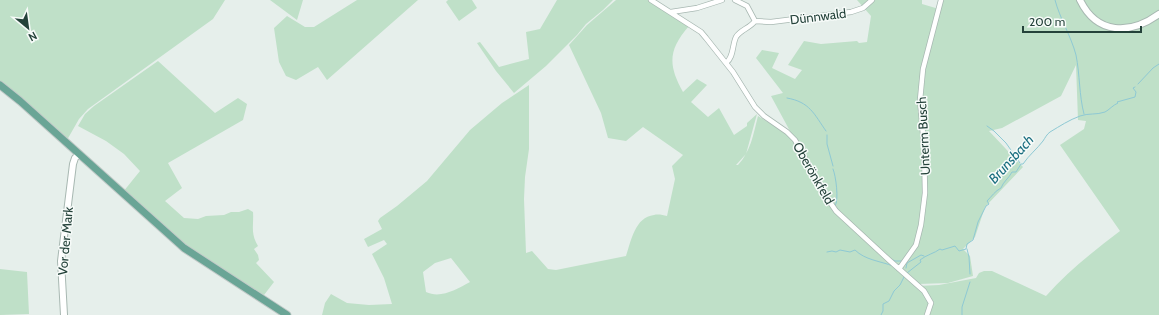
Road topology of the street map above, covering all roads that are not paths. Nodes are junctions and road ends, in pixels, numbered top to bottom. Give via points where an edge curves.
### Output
1 (651, 0) edge
2 (722, 0) edge
3 (735, 0) edge
4 (872, 0) edge
5 (941, 0) edge
6 (1080, 0) edge
7 (671, 12) junction
8 (1159, 14) edge
9 (757, 21) junction
10 (726, 63) junction
11 (0, 85) edge
12 (79, 154) junction
13 (899, 268) junction
14 (64, 315) edge
15 (287, 315) edge
16 (927, 315) edge

1 - 7 street, Oberönkfeld
2 - 7 street via 701,7
3 - 9 street via 747,6
4 - 9 street, Dünnwald via 863,8 851,12 805,19
5 - 13 street, Unterm Busch via 924,69 920,100 926,193 921,226 916,245
6 - 8 street via 1095,19 1113,28 1137,27
7 - 10 street, Oberönkfeld via 701,32
9 - 10 street via 737,36
10 - 13 street, Oberönkfeld via 758,110 795,140 836,211
11 - 12 main road
12 - 14 street, Vor der Mark via 74,161 60,261
12 - 15 main road via 184,248
13 - 16 street, Oberönkfeld via 929,298 931,306

